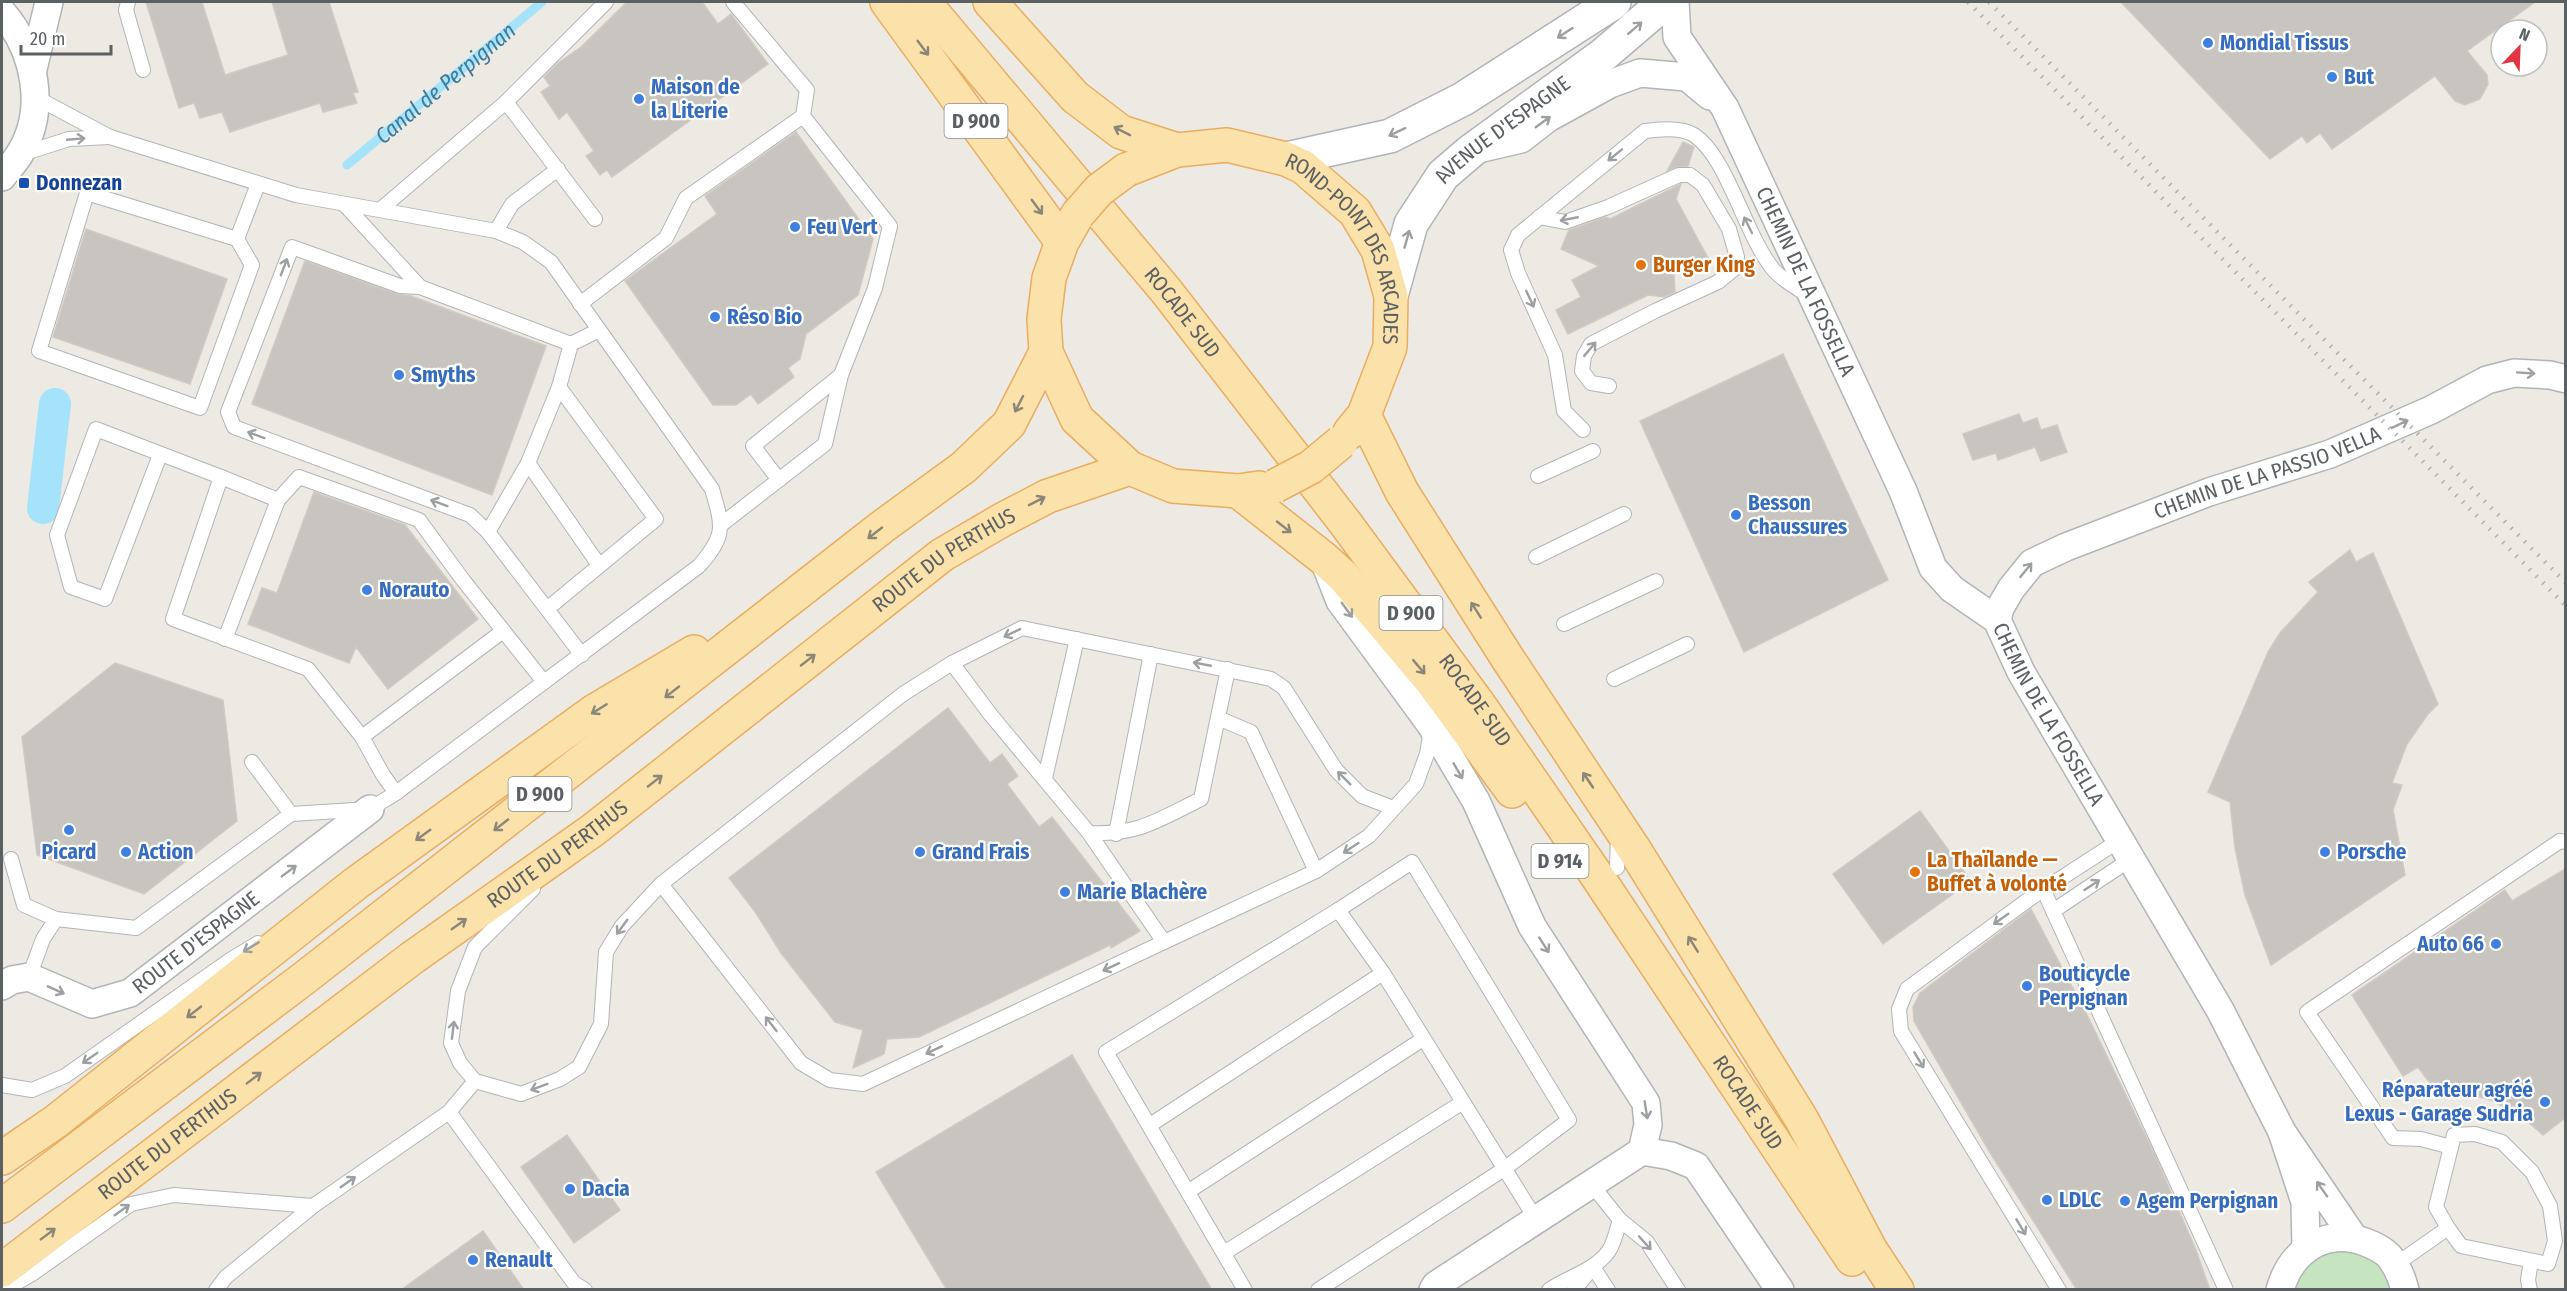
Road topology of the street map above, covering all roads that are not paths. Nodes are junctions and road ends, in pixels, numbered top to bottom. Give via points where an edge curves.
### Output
1 (49, 2) edge
2 (129, 2) edge
3 (606, 2) edge
4 (733, 2) edge
5 (888, 2) edge
6 (924, 2) edge
7 (949, 2) edge
8 (990, 2) edge
9 (1614, 2) edge
10 (1665, 2) edge
11 (1675, 2) edge
12 (2, 12) edge
13 (33, 69) junction
14 (143, 70) dead end
15 (35, 97) junction
16 (506, 102) junction
17 (1725, 108) junction
18 (803, 116) junction
19 (110, 137) junction
20 (1177, 150) junction
21 (1471, 151) junction
22 (20, 154) junction
23 (1286, 159) junction
24 (558, 169) junction
25 (2, 177) edge
26 (258, 184) junction
27 (345, 205) junction
28 (381, 209) junction
29 (1539, 217) junction
30 (595, 219) dead end
31 (496, 231) junction
32 (237, 239) junction
33 (1062, 242) junction
34 (420, 286) junction
35 (1391, 296) junction
36 (1812, 299) junction
37 (580, 304) junction
38 (599, 330) junction
39 (571, 344) junction
40 (1046, 352) junction
41 (842, 375) junction
42 (2565, 379) edge
43 (1609, 386) dead end
44 (558, 387) junction
45 (1364, 416) junction
46 (1583, 430) dead end
47 (1593, 451) dead end
48 (160, 455) junction
49 (528, 464) junction
50 (1130, 468) junction
51 (1538, 476) dead end
52 (221, 477) junction
53 (779, 480) junction
54 (1238, 491) junction
55 (278, 500) junction
56 (1624, 514) dead end
57 (722, 524) junction
58 (488, 532) junction
59 (1536, 557) dead end
60 (1323, 558) junction
61 (599, 565) junction
62 (1656, 581) dead end
63 (812, 583) junction
64 (547, 609) junction
65 (1997, 620) junction
66 (1563, 624) dead end
67 (503, 632) junction
68 (225, 639) junction
69 (1077, 639) junction
70 (1687, 644) dead end
71 (1151, 654) junction
72 (582, 655) junction
73 (952, 663) junction
74 (1228, 669) junction
75 (1614, 679) dead end
76 (544, 682) junction
77 (1218, 718) junction
78 (1431, 725) junction
79 (362, 736) junction
80 (252, 762) dead end
81 (1045, 778) junction
82 (396, 793) junction
83 (1393, 808) junction
84 (370, 809) junction
85 (291, 814) junction
86 (1618, 826) junction
87 (593, 830) junction
88 (1089, 833) junction
89 (1116, 834) junction
90 (2565, 842) edge
91 (2125, 850) junction
92 (11, 859) dead end
93 (1617, 868) junction
94 (1316, 871) junction
95 (355, 884) junction
96 (661, 884) junction
97 (2044, 891) junction
98 (1338, 910) junction
99 (2053, 911) junction
100 (56, 919) junction
101 (1164, 942) junction
102 (1383, 973) junction
103 (29, 977) junction
104 (2, 986) edge
105 (1423, 1039) junction
106 (475, 1081) junction
107 (2, 1085) edge
108 (1463, 1102) junction
109 (449, 1112) junction
110 (1150, 1125) junction
111 (2282, 1132) junction
112 (2451, 1147) junction
113 (49, 1148) junction
114 (1642, 1151) junction
115 (2, 1158) edge
116 (1504, 1169) junction
117 (1592, 1185) junction
118 (1189, 1191) junction
119 (2, 1206) edge
120 (313, 1206) junction
121 (1620, 1220) junction
122 (1537, 1221) junction
123 (2565, 1222) edge
124 (2448, 1228) junction
125 (2553, 1230) junction
126 (2355, 1238) junction
127 (2306, 1248) junction
128 (1224, 1253) junction
129 (1861, 1254) junction
130 (2531, 1260) junction
131 (2395, 1265) junction
132 (1593, 1267) junction
133 (2, 1270) edge
134 (4, 1290) edge
135 (216, 1290) edge
136 (585, 1290) edge
137 (1245, 1290) edge
138 (1318, 1290) edge
139 (1433, 1290) edge
140 (1549, 1290) edge
141 (1574, 1290) edge
142 (1608, 1290) edge
143 (1678, 1290) edge
144 (1780, 1290) edge
145 (1872, 1290) edge
146 (1897, 1290) edge
147 (2059, 1290) edge
148 (2226, 1290) edge
149 (2280, 1290) edge
150 (2405, 1290) edge
151 (2530, 1290) edge

1 - 13 street
2 - 14 lane via 126,10
3 - 16 lane
4 - 18 lane via 807,90
5 -> 33 main road, D 900
6 - 129 main road, ROCADE SUD / D 900 via 1167,292 1388,582 1480,706
7 - 93 main road, ROCADE SUD / D 900 via 1180,279 1494,694
20 -> 8 main road via 1121,132 1075,97
9 -> 23 main road, AVENUE D'ESPAGNE via 1463,99 1390,136
21 -> 10 main road, AVENUE D'ESPAGNE via 1603,56
11 - 17 street, CHEMIN DE LA FOSSELLA via 1677,37
12 - 13 street via 21,39
13 - 15 street
15 - 19 lane
15 - 22 street via 31,127
16 - 24 lane
16 - 28 lane
21 -> 17 street, CHEMIN DE LA FOSSELLA via 1521,139 1548,118 1610,84 1640,73 1687,77
17 - 36 street, CHEMIN DE LA FOSSELLA
18 - 37 lane via 686,198 666,238
18 - 41 lane via 890,226 875,288
22 -> 19 lane via 69,139
19 - 26 lane
20 - 23 main road, ROND-POINT DES ARCADES via 1227,145
20 - 33 main road, ROND-POINT DES ARCADES, bridge via 1126,170 1099,190 1078,214
35 -> 21 main road, AVENUE D'ESPAGNE via 1411,224 1443,175
22 - 25 street
23 - 35 main road, ROND-POINT DES ARCADES via 1303,167 1355,212 1378,250
24 - 30 lane
24 - 31 lane via 512,204
26 - 27 lane
26 - 32 lane
27 - 28 lane
27 - 34 lane
28 - 31 lane
36 -> 29 lane via 1774,271 1758,247 1712,152 1693,134 1662,129 1645,131
43 -> 29 lane via 1591,383 1582,371 1591,344 1718,282 1734,269 1737,256 1729,229 1703,185 1690,175 1679,175 1565,222
29 -> 46 lane via 1518,235 1511,250 1555,355 1564,411
31 - 37 lane via 523,242 551,262
32 - 32 lane via 87,193 39,351 200,408 252,265
33 - 40 main road, ROND-POINT DES ARCADES via 1049,278 1044,319
34 - 39 lane
58 -> 34 lane via 470,514 234,427 228,412 292,247 400,286
35 - 45 main road, ROND-POINT DES ARCADES via 1390,347
36 - 65 street, CHEMIN DE LA FOSSELLA via 1903,491 1933,568 1952,589
37 - 38 lane
38 - 39 lane
38 - 57 lane via 712,489
39 - 44 lane
40 - 50 main road, ROND-POINT DES ARCADES via 1077,419
40 -> 63 main road, D 900 via 1009,424 964,467
41 - 53 lane via 825,444
41 - 53 lane via 753,446
65 -> 42 street, CHEMIN DE LA PASSIO VELLA via 2011,589 2032,563 2066,547 2209,492 2330,454 2431,410 2487,380 2514,373
44 - 49 lane
44 - 61 lane via 656,519
45 - 54 main road, ROND-POINT DES ARCADES, bridge via 1311,468 1275,486
86 -> 45 main road, D 914 via 1402,492
47 - 51 lane
48 - 48 lane via 96,429 57,535 71,587 105,599
48 - 52 lane
49 - 58 lane
49 - 61 lane
50 - 54 main road, ROND-POINT DES ARCADES via 1173,486
87 -> 50 main road, ROUTE DU PERTHUS / D 900 via 942,555 1047,496
52 - 55 lane
52 - 68 lane via 173,619
53 - 57 lane
54 -> 60 main road, D 914
55 - 67 lane via 299,477 419,519
55 - 68 lane
56 - 59 lane
57 - 72 lane via 715,548 699,567
58 - 64 lane
60 -> 78 street via 1340,601
60 -> 129 main road, D 914 via 1343,576 1433,683 1735,1116
61 - 64 lane
62 - 66 lane
63 -> 95 main road via 593,712
63 -> 113 main road, D 900 via 303,979
64 - 72 lane
65 - 91 street, CHEMIN DE LA FOSSELLA via 2021,672
67 - 76 lane
67 - 79 lane
68 - 79 lane via 308,669
69 - 71 lane
69 -> 73 lane via 1022,628
69 - 81 lane
70 - 75 lane
74 -> 71 lane
71 - 89 lane
72 - 76 lane
73 - 81 lane
73 - 96 lane via 903,694
74 - 77 lane
83 -> 74 lane via 1362,796 1336,770 1284,687 1271,679
76 - 82 lane
77 - 89 lane via 1201,799 1141,829
77 - 94 lane via 1251,732
78 - 83 lane via 1427,754 1416,784
78 -> 114 street via 1476,801 1532,926 1646,1103 1648,1125
79 - 82 lane
80 - 85 lane
81 - 88 lane
82 - 84 lane
83 -> 94 lane via 1369,836
84 - 85 lane
103 -> 84 street, ROUTE D'ESPAGNE via 92,1004 130,993
85 - 100 lane via 136,928
86 - 93 lane
129 -> 86 main road, D 914 via 1802,1120
106 -> 87 lane via 460,1063 451,1043 458,992 476,947
133 -> 87 main road, ROUTE DU PERTHUS / D 900 via 412,958
88 - 89 lane
88 - 101 lane
90 - 112 lane via 2560,841 2307,1012 2393,1138 2421,1139
91 - 97 lane
99 -> 91 lane
91 - 111 street, CHEMIN DE LA FOSSELLA via 2220,1010
92 - 100 lane via 24,905
93 - 129 main road, ROCADE SUD / D 900
94 - 101 lane
95 -> 107 lane via 230,960 65,1076 32,1090
95 -> 113 main road
101 -> 96 lane via 863,1083 830,1080 801,1063
96 -> 106 lane via 622,926 606,952 602,1024 579,1066 560,1080 521,1094
97 - 99 lane
97 -> 147 lane via 1907,989 1899,1009 1901,1031
98 - 102 lane
98 - 110 lane via 1106,1052
98 - 116 lane via 1412,862 1569,1120
99 - 148 lane
100 - 103 lane via 42,939
102 - 105 lane
102 - 110 lane
103 - 104 street
105 - 108 lane
105 - 118 lane
106 - 109 lane
108 - 116 lane
108 - 128 lane
120 -> 109 lane
109 - 136 lane via 574,1283
110 - 118 lane
126 -> 111 street, CHEMIN DE LA FOSSELLA
111 - 127 street, CHEMIN DE LA FOSSELLA via 2305,1202
112 - 124 lane via 2436,1208
112 - 125 lane via 2454,1135 2475,1134 2502,1142 2532,1172 2550,1206
113 - 115 main road
113 - 119 main road, D 900
114 - 117 street
114 - 144 street via 1696,1166
116 - 122 lane
116 - 138 lane
117 - 121 lane
117 - 122 street
118 - 128 lane
134 -> 120 lane via 131,1204 174,1195
120 - 135 lane via 225,1277
121 - 132 lane via 1610,1250
121 -> 143 lane via 1647,1242
122 - 139 street
123 - 125 lane
124 - 130 lane via 2462,1246
124 - 131 lane
125 - 130 lane via 2555,1241 2548,1264
126 - 127 street via 2321,1240
126 - 131 street via 2373,1244
127 - 149 street via 2285,1274
128 - 137 lane
129 - 145 main road, D 914
129 - 146 main road, D 914
130 - 151 lane
131 - 150 street
132 - 140 lane
132 - 141 lane
132 - 142 lane

